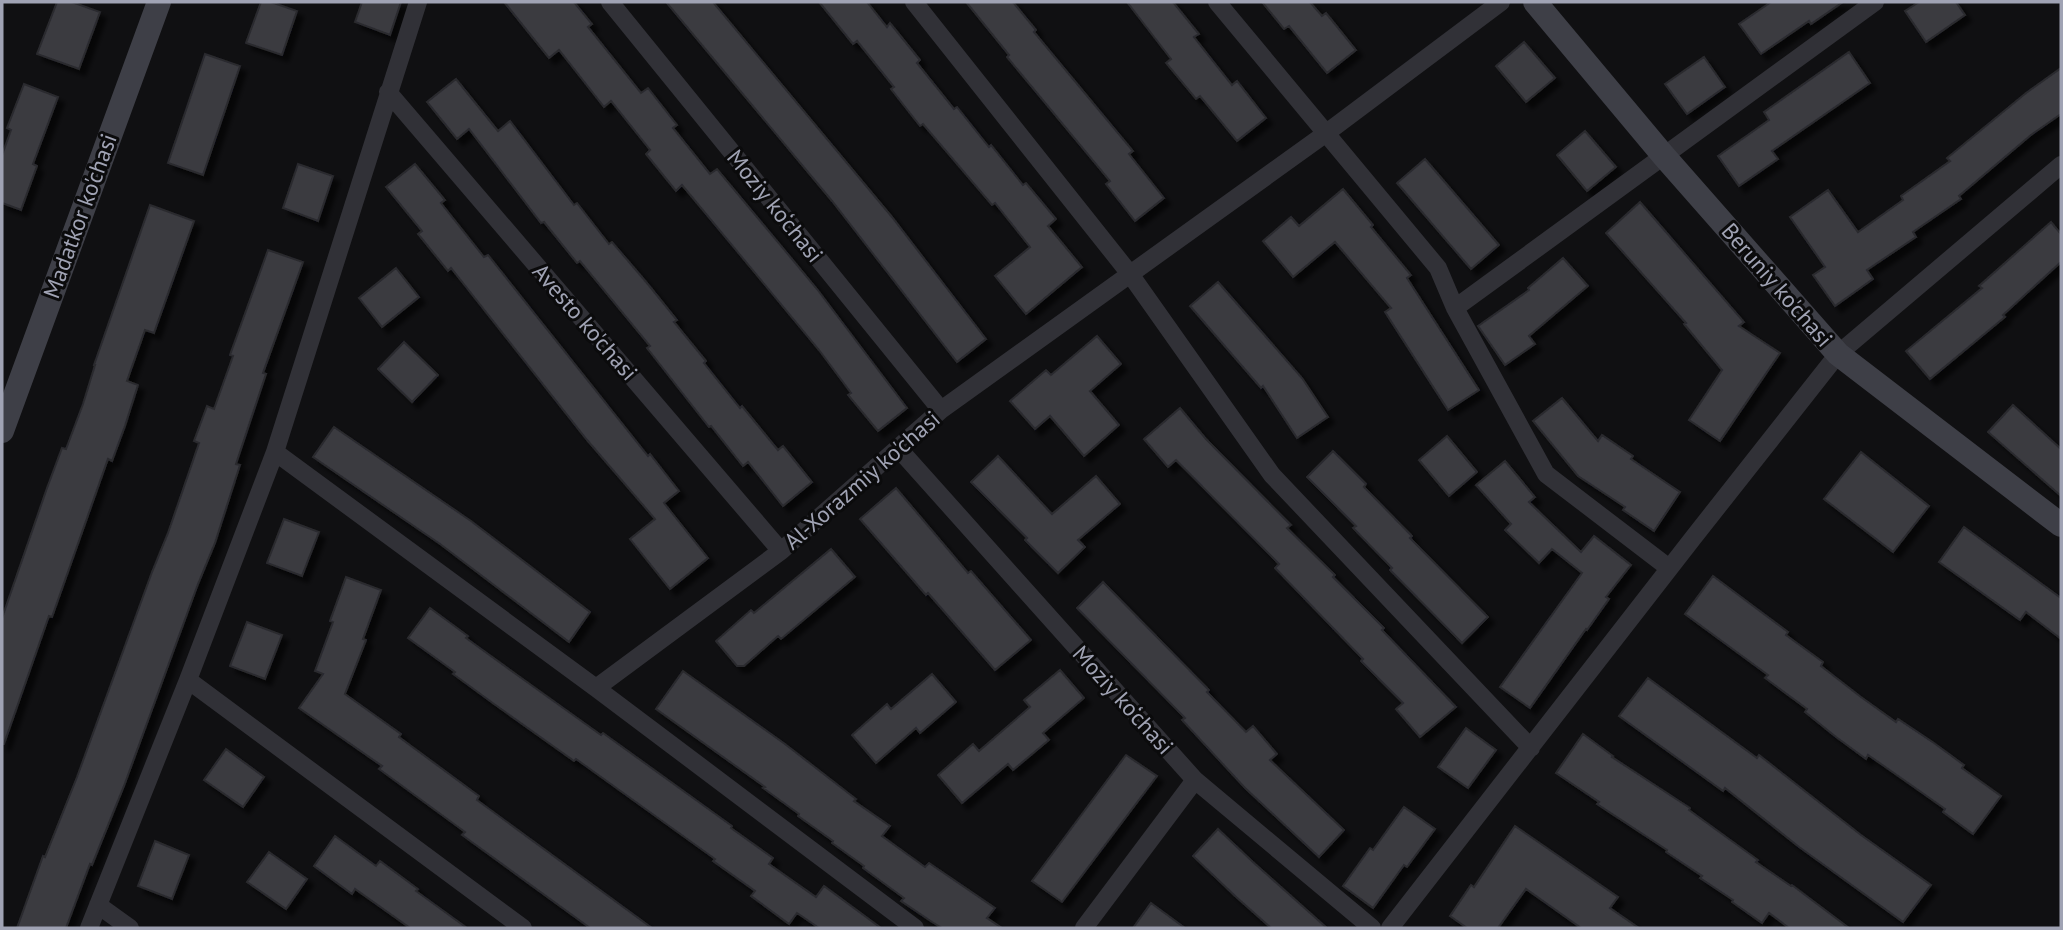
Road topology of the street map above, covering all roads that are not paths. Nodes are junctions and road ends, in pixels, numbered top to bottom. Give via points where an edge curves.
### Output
1 (418, 2) edge
2 (914, 2) edge
3 (1217, 2) edge
4 (1501, 2) edge
5 (1535, 2) edge
6 (1875, 2) edge
7 (614, 3) edge
8 (152, 5) edge
9 (388, 92) junction
10 (1325, 134) junction
11 (1663, 155) junction
12 (2061, 165) edge
13 (1130, 274) junction
14 (1455, 308) junction
15 (1839, 354) junction
16 (941, 410) junction
17 (2, 431) edge
18 (898, 448) junction
19 (275, 452) junction
20 (2061, 524) edge
21 (781, 551) junction
22 (1669, 568) junction
23 (188, 680) junction
24 (596, 688) junction
25 (1531, 748) junction
26 (1195, 780) junction
27 (98, 905) junction
28 (89, 928) edge
29 (130, 928) edge
30 (523, 928) edge
31 (915, 928) edge
32 (1084, 928) edge
33 (1372, 928) edge
34 (1391, 928) edge

1 - 9 street
2 - 13 street
3 - 10 street
4 - 10 street, Al-Xorazmiy ko'chasi
5 - 11 street, Beruniy ko'chasi
6 - 11 street
7 - 16 street, Moziy ko‘chasi
8 - 17 street, Madatkor ko'chasi
9 - 19 street
9 - 21 street, Avesto ko'chasi
10 - 13 street, Al-Xorazmiy ko'chasi
10 - 14 street via 1438,268
11 - 14 street
11 - 15 street, Beruniy ko'chasi
12 - 15 street
13 - 16 street, Al-Xorazmiy ko'chasi
13 - 25 street via 1272,475
14 - 22 street via 1546,474
15 - 20 street, Beruniy ko'chasi
15 - 22 street
16 - 18 street, Al-Xorazmiy ko'chasi
18 - 21 street, Al-Xorazmiy ko'chasi
18 - 26 street, Moziy ko‘chasi
19 - 23 street
19 - 24 street
21 - 24 street, Al-Xorazmiy ko'chasi
22 - 25 street
23 - 27 street
23 - 30 street
24 - 31 street
25 - 34 street
26 - 32 street
26 - 33 street, Moziy ko‘chasi
27 - 28 street
27 - 29 street

